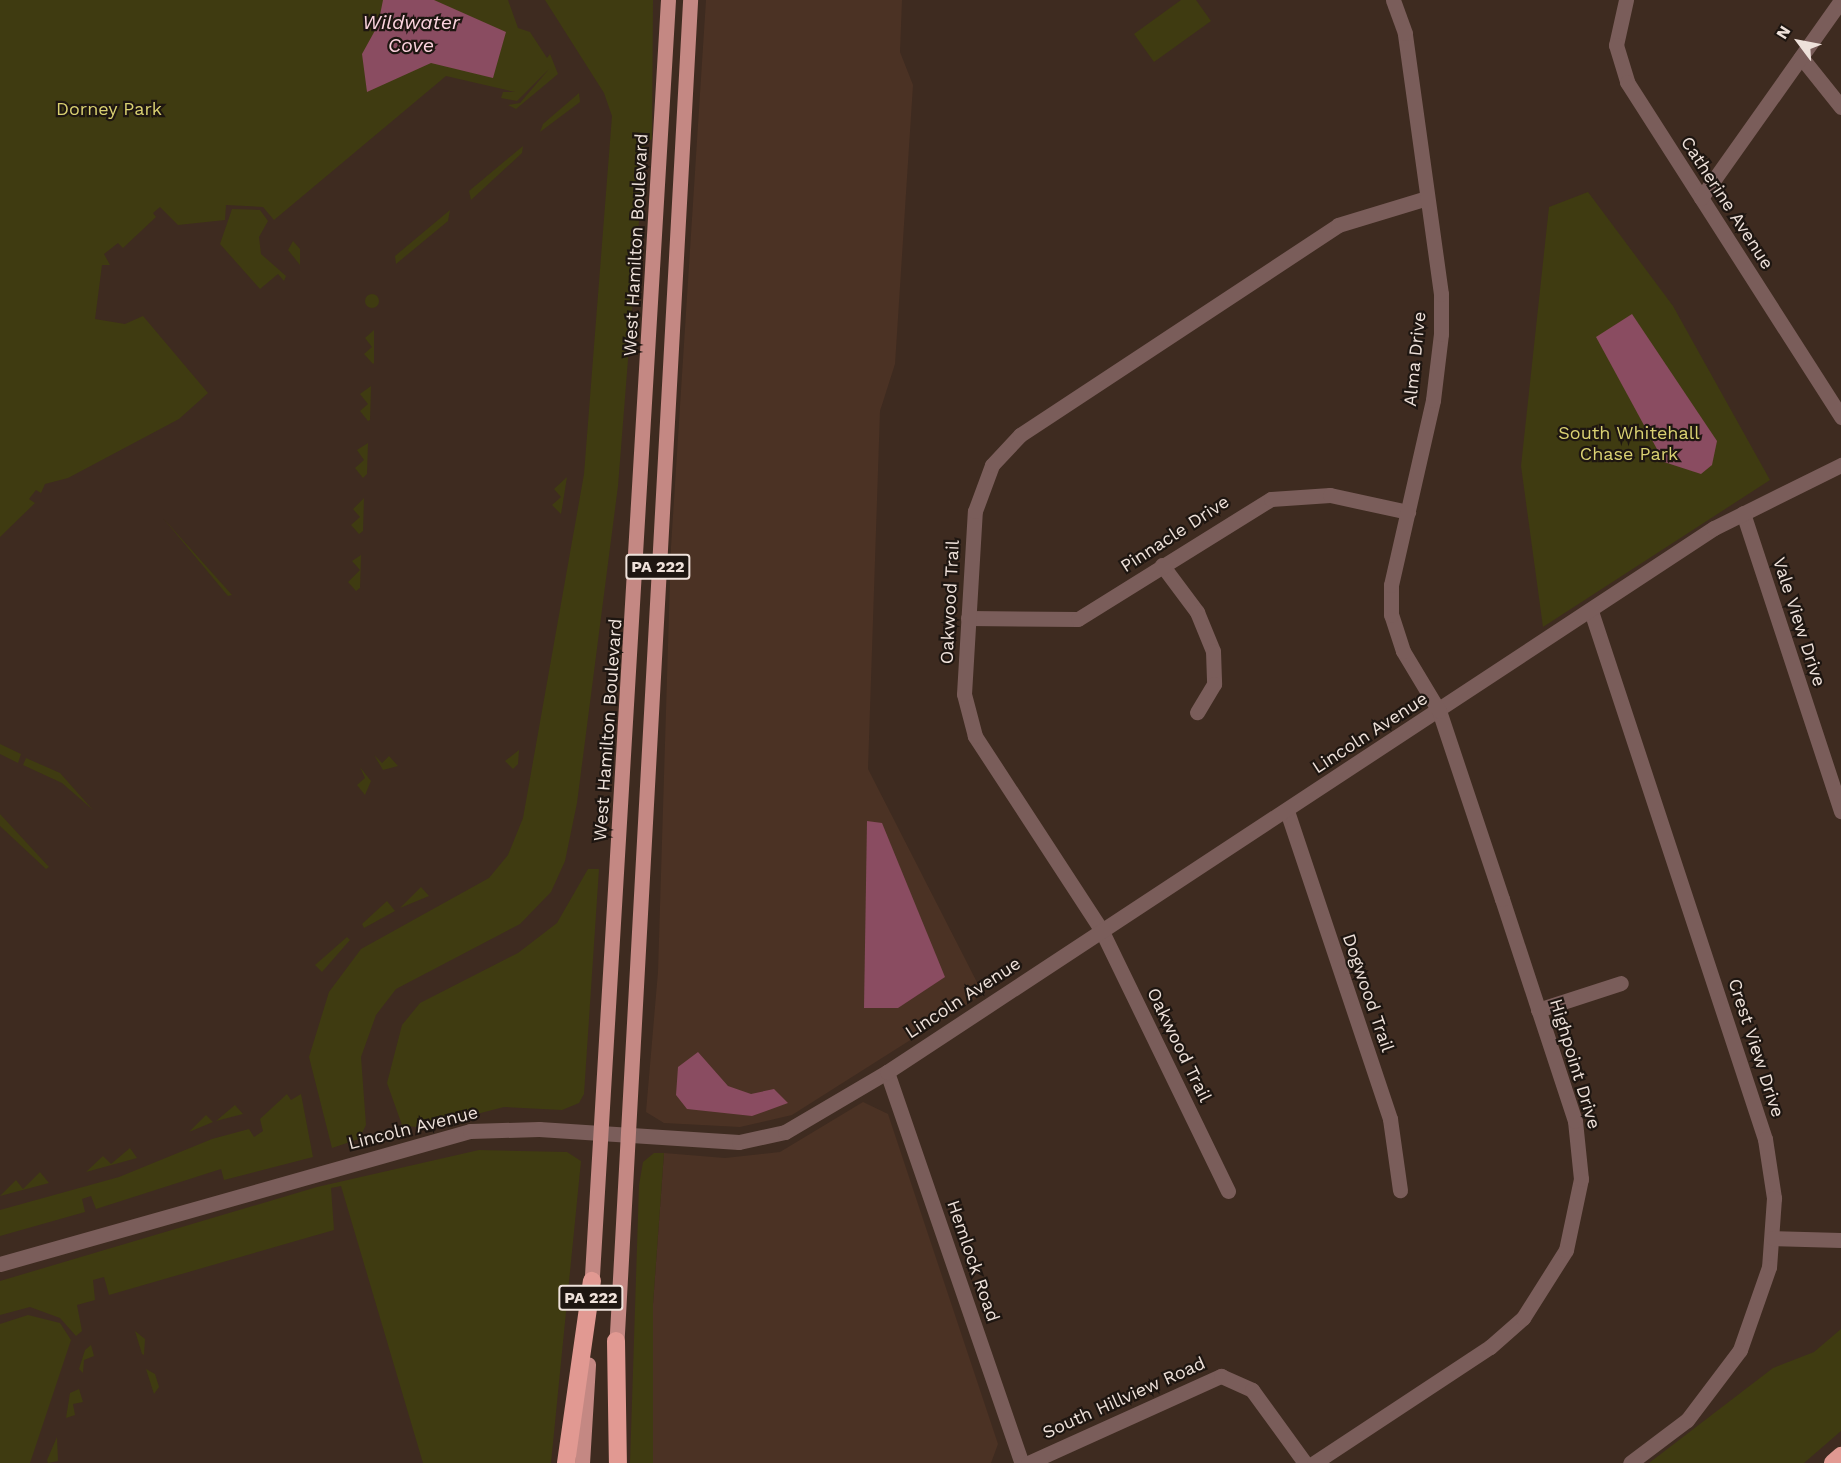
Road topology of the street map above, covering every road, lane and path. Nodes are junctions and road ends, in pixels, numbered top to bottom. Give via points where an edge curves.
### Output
1 (668, 0) edge
2 (690, 0) edge
3 (1393, 0) edge
4 (1626, 0) edge
5 (1841, 0) edge
6 (1801, 57) junction
7 (1841, 107) edge
8 (1427, 198) junction
9 (1701, 198) junction
10 (1841, 417) edge
11 (1841, 465) edge
12 (1408, 512) junction
13 (1743, 513) junction
14 (1162, 565) junction
15 (1591, 611) junction
16 (968, 618) junction
17 (1439, 711) junction
18 (1197, 712) dead end
19 (1287, 811) junction
20 (1841, 811) edge
21 (1102, 931) junction
22 (1621, 983) dead end
23 (1538, 1010) junction
24 (887, 1072) junction
25 (601, 1134) junction
26 (629, 1135) junction
27 (1400, 1190) dead end
28 (1228, 1191) dead end
29 (1773, 1238) junction
30 (1841, 1240) edge
31 (0, 1264) edge
32 (592, 1281) junction
33 (616, 1341) junction
34 (1841, 1456) edge
35 (566, 1463) edge
36 (582, 1463) edge
37 (609, 1463) edge
38 (618, 1463) edge
39 (1022, 1463) edge
40 (1028, 1463) edge
41 (1305, 1463) edge
42 (1314, 1463) edge
43 (1630, 1463) edge
44 (1833, 1463) edge

1 - 25 main road, West Hamilton Boulevard / PA 222
2 - 26 main road, PA 222
3 - 8 street, Alma Drive via 1405,33
4 - 9 street, Catherine Avenue via 1617,28 1620,66
5 - 6 street
6 - 7 street
6 - 9 street
8 - 12 street, Alma Drive via 1441,334 1433,400
8 - 16 street, Oakwood Trail via 1338,225 1013,441 992,465 976,503
9 - 10 street, Catherine Avenue
11 - 13 street, Lincoln Avenue
12 - 14 street, Pinnacle Drive via 1330,495 1282,497 1250,508
12 - 17 street, Alma Drive via 1391,585 1391,615 1402,651
13 - 15 street, Lincoln Avenue
13 - 20 street, Vale View Drive
14 - 16 street, Pinnacle Drive via 1078,619
14 - 18 street via 1197,612 1213,651 1214,684
15 - 17 street, Lincoln Avenue
15 - 29 street, Crest View Drive via 1765,1139
16 - 21 street, Oakwood Trail via 964,694 975,736
17 - 19 street, Lincoln Avenue
17 - 23 street, Highpoint Drive
19 - 21 street, Lincoln Avenue
19 - 27 street, Dogwood Trail via 1390,1119
21 - 24 street, Lincoln Avenue
21 - 28 street, Oakwood Trail
22 - 23 street
23 - 42 street, Highpoint Drive via 1580,1150 1575,1222 1554,1277 1502,1338
24 - 26 street, Lincoln Avenue via 771,1137 739,1142
24 - 39 street, Hemlock Road
25 - 26 street, Lincoln Avenue
25 - 31 street, Lincoln Avenue via 470,1131
25 - 32 main road, West Hamilton Boulevard / PA 222
26 - 33 main road, PA 222
29 - 30 street
29 - 43 street, Crest View Drive via 1756,1314 1725,1375 1687,1420
32 - 35 highway
32 - 36 main road, West Hamilton Boulevard / PA 222
33 - 37 main road, PA 222
33 - 38 highway
34 - 44 highway
40 - 41 street, South Hillview Road via 1221,1376 1252,1389

